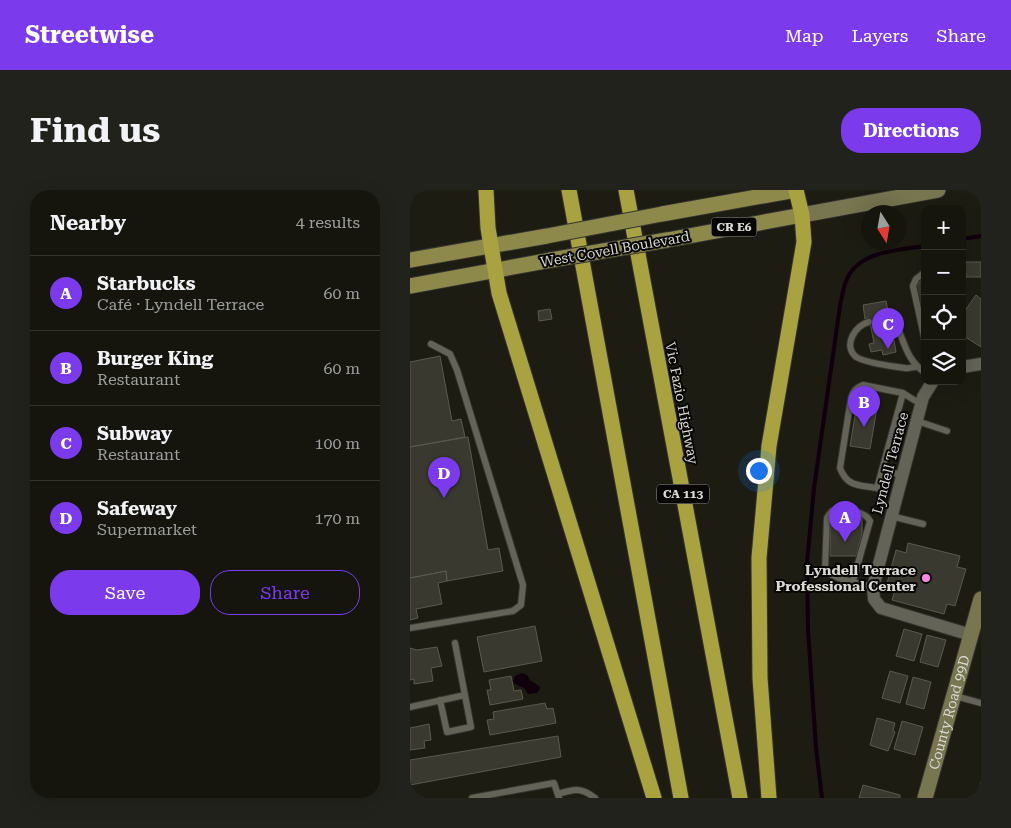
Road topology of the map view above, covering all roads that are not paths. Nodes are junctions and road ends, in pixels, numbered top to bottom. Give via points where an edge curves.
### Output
1 (486, 190) edge
2 (569, 190) edge
3 (626, 190) edge
4 (797, 190) edge
5 (938, 190) edge
6 (802, 215) junction
7 (491, 246) junction
8 (410, 260) edge
9 (495, 271) junction
10 (921, 275) edge
11 (410, 286) edge
12 (886, 318) dead end
13 (869, 322) dead end
14 (925, 340) edge
15 (431, 344) dead end
16 (981, 364) edge
17 (966, 366) edge
18 (916, 367) junction
19 (921, 370) edge
20 (930, 385) edge
21 (903, 393) junction
22 (922, 402) junction
23 (916, 421) junction
24 (947, 431) dead end
25 (882, 470) junction
26 (902, 475) junction
27 (892, 516) junction
28 (923, 524) dead end
29 (853, 581) junction
30 (872, 587) junction
31 (981, 599) edge
32 (410, 628) edge
33 (971, 635) junction
34 (455, 643) dead end
35 (465, 696) junction
36 (954, 696) junction
37 (440, 700) junction
38 (981, 703) edge
39 (410, 707) edge
40 (558, 796) edge
41 (472, 798) edge
42 (595, 798) edge
43 (654, 798) edge
44 (681, 798) edge
45 (740, 798) edge
46 (769, 798) edge
47 (925, 798) edge

1 - 7 highway
2 - 44 highway
3 - 45 highway, Vic Fazio Highway / CA 113
4 - 6 highway
4 - 7 main road, West Covell Boulevard / CR E6, bridge
5 - 6 street, West Covell Boulevard / CR E6
6 - 9 main road, West Covell Boulevard / CR E6, bridge
6 - 46 highway via 804,242 769,446 759,558 760,678
7 - 8 main road, West Covell Boulevard / CR E6
7 - 9 highway
9 - 11 main road, West Covell Boulevard / CR E6
9 - 43 highway via 499,293
10 - 14 lane via 913,286
12 - 18 lane via 893,319 906,352
13 - 18 lane via 854,332 851,349 855,356 906,369
15 - 32 lane via 450,354 457,370 523,585 521,604 513,610
16 - 17 street
18 - 19 lane
20 - 22 street, Lyndell Terrace
21 - 22 lane
21 - 25 lane
21 - 25 lane via 863,385 852,393 840,468 851,484 877,488
22 - 23 street, Lyndell Terrace
23 - 24 lane
23 - 26 street, Lyndell Terrace
25 - 26 lane
26 - 27 street, Lyndell Terrace
27 - 28 lane
27 - 30 street, Lyndell Terrace
29 - 29 lane via 870,521 862,513 838,510 827,518 825,570
29 - 30 lane
30 - 33 street via 874,599 881,608
31 - 33 street, County Road 99D
33 - 36 street, County Road 99D
34 - 35 lane
35 - 37 lane
35 - 37 lane via 471,727 446,732
36 - 38 lane
36 - 47 street, County Road 99D
37 - 39 lane
40 - 41 lane via 554,782
40 - 42 lane via 575,789

